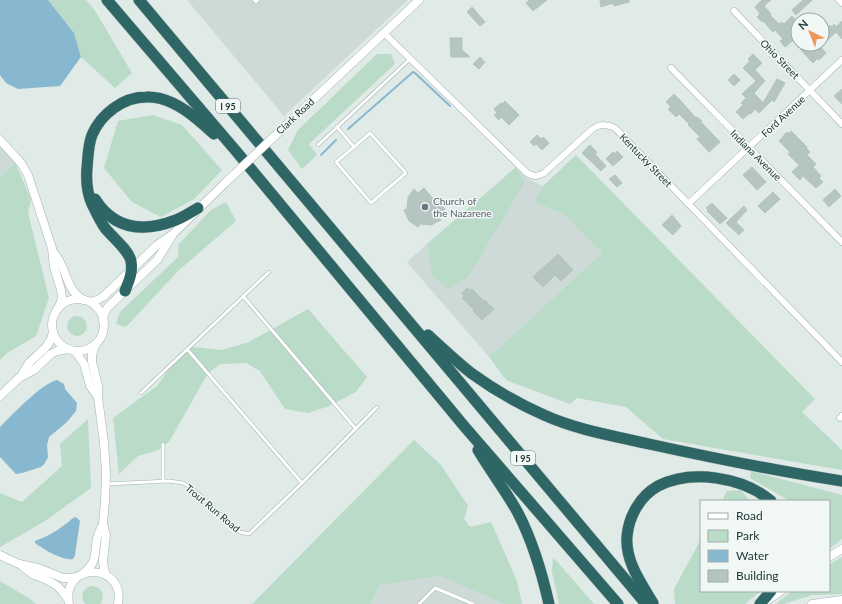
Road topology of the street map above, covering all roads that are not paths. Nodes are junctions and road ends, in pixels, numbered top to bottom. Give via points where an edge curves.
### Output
1 (107, 0) edge
2 (139, 0) edge
3 (254, 0) edge
4 (258, 0) edge
5 (419, 0) edge
6 (839, 0) edge
7 (842, 3) edge
8 (734, 11) dead end
9 (384, 33) junction
10 (410, 58) junction
11 (842, 60) edge
12 (671, 68) dead end
13 (810, 90) junction
14 (842, 124) edge
15 (337, 127) junction
16 (0, 140) edge
17 (318, 145) dead end
18 (354, 147) junction
19 (749, 147) junction
20 (236, 151) junction
21 (86, 179) junction
22 (688, 204) junction
23 (198, 208) junction
24 (173, 234) junction
25 (842, 242) edge
26 (52, 248) junction
27 (132, 269) junction
28 (269, 272) dead end
29 (125, 291) junction
30 (243, 296) junction
31 (86, 301) junction
32 (57, 310) junction
33 (401, 311) junction
34 (103, 320) junction
35 (53, 332) junction
36 (95, 345) junction
37 (187, 349) junction
38 (72, 350) junction
39 (842, 362) edge
40 (19, 378) junction
41 (141, 393) dead end
42 (0, 396) edge
43 (98, 397) junction
44 (377, 407) dead end
45 (464, 426) junction
46 (356, 429) junction
47 (163, 444) dead end
48 (163, 481) junction
49 (842, 481) edge
50 (106, 484) junction
51 (302, 484) junction
52 (770, 500) edge
53 (103, 524) junction
54 (842, 549) edge
55 (0, 555) edge
56 (830, 556) edge
57 (19, 564) junction
58 (81, 575) junction
59 (106, 575) junction
60 (770, 592) edge
61 (780, 592) edge
62 (842, 600) edge
63 (68, 601) edge
64 (118, 604) edge
65 (419, 604) edge
66 (473, 604) edge
67 (548, 604) edge
68 (618, 604) edge
69 (646, 604) edge
70 (653, 604) edge
71 (760, 604) edge
72 (763, 604) edge
73 (812, 604) edge

1 - 20 highway, I 95
2 - 33 highway, I 95
3 - 4 lane
5 - 9 street, Clark Road
6 - 7 street
8 - 13 street, Ohio Street
9 - 10 street, Kentucky Street
9 - 23 street, Clark Road, bridge
10 - 15 lane
10 - 22 street, Kentucky Street via 532,176 544,173 595,127 607,125 615,128
11 - 13 street, Ford Avenue
12 - 19 street, Indiana Avenue
13 - 14 street, Ohio Street
13 - 19 street, Ford Avenue
15 - 17 lane
15 - 18 lane
16 - 26 street via 26,169
18 - 18 lane via 336,162 371,203 406,173 370,132
19 - 22 street, Ford Avenue
19 - 25 street, Indiana Avenue
20 - 21 highway via 176,105 157,98 139,97 121,103 97,125 88,149
20 - 45 highway, I 95
21 - 23 highway via 100,207 110,217 133,226 149,228 166,224
21 - 27 highway via 91,202 105,227 128,254
22 - 39 street, Kentucky Street
23 - 24 street, Clark Road
24 - 27 street, Clark Road via 157,245
24 - 29 street, Clark Road via 156,260
26 - 31 street via 74,292
26 - 32 street via 62,297
27 - 29 highway
27 - 31 street, Clark Road via 103,297
28 - 30 lane
29 - 34 street, Clark Road via 108,307
30 - 37 lane
30 - 46 lane
31 - 32 street via 68,301
31 - 34 street via 96,307
32 - 35 street via 52,324
33 - 49 highway via 472,373 504,394 568,424 688,453
33 - 69 highway, I 95
34 - 36 street via 102,333
35 - 38 street via 61,345
35 - 40 street via 50,342
36 - 38 street via 82,351
36 - 43 street via 92,362
37 - 41 lane
37 - 51 lane
38 - 40 street via 51,354 34,370
38 - 43 street via 84,364 90,386
40 - 42 street
43 - 50 street
44 - 46 lane
45 - 67 highway via 518,514 537,558
45 - 68 highway, I 95
46 - 51 lane
47 - 48 lane
48 - 50 lane, Trout Run Road
48 - 51 lane, Trout Run Road via 183,483 192,488 240,532 249,534
50 - 53 street
52 - 70 highway via 737,482 696,477 658,486 649,493 632,515 627,541 634,570
53 - 58 street via 97,536 95,559
53 - 59 street via 106,535 103,560
54 - 56 street
55 - 57 street
57 - 58 street via 63,578
57 - 63 street via 34,575 56,585
58 - 59 street via 98,572
58 - 63 street via 73,581
59 - 64 street via 116,584
60 - 71 highway
61 - 72 street
62 - 73 street
65 - 66 lane via 435,588

